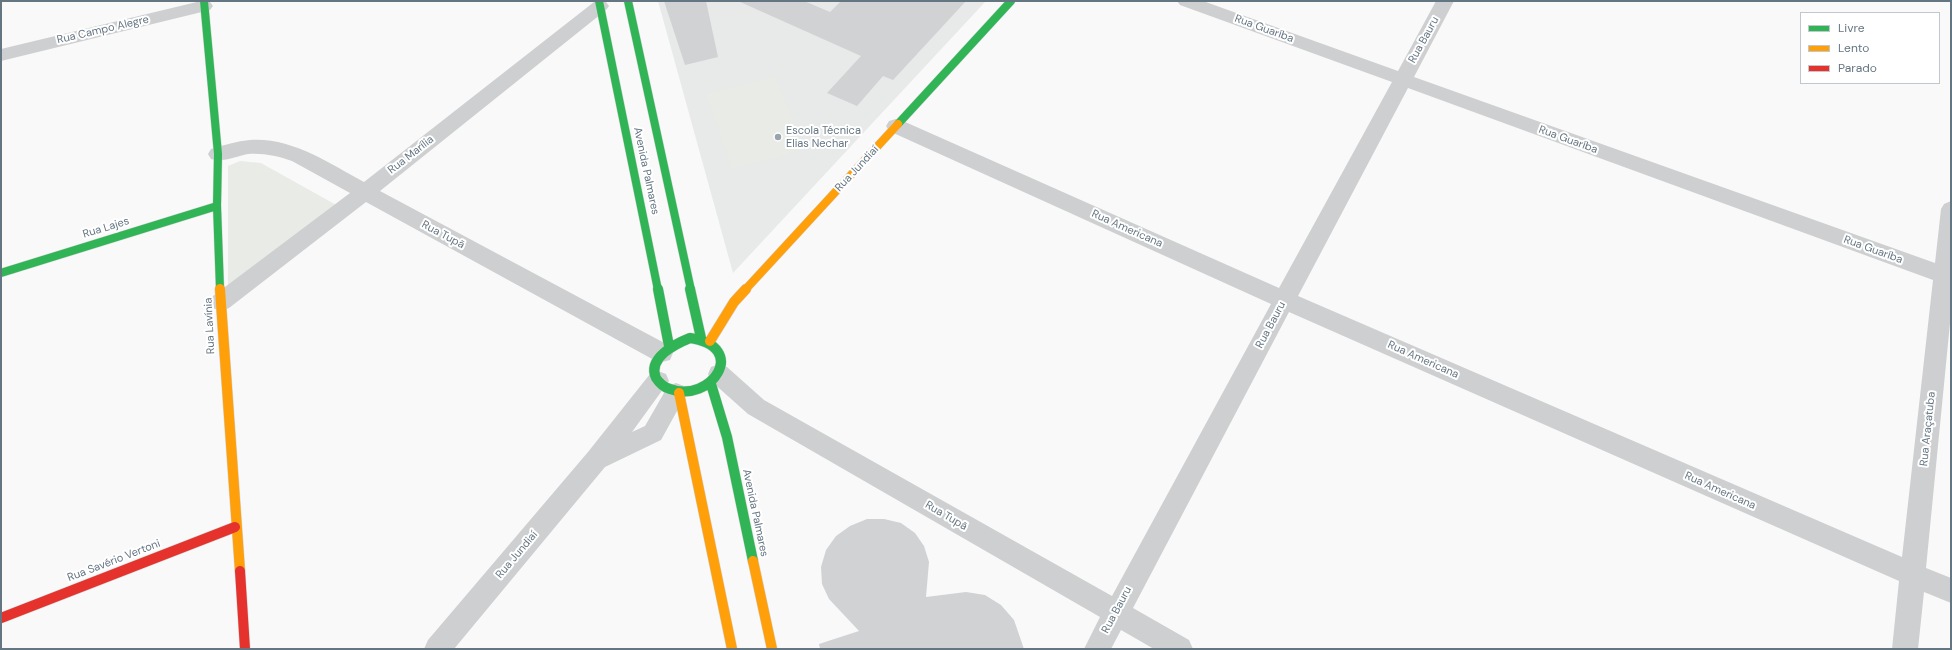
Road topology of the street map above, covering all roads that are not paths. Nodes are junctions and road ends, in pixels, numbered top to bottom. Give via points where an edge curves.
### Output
1 (628, 1) edge
2 (1011, 1) edge
3 (1186, 1) edge
4 (1445, 1) edge
5 (204, 3) edge
6 (602, 3) edge
7 (1, 54) edge
8 (1402, 80) junction
9 (896, 126) junction
10 (218, 154) junction
11 (365, 192) junction
12 (217, 206) junction
13 (1951, 209) edge
14 (1, 273) edge
15 (1948, 277) edge
16 (1284, 300) junction
17 (221, 302) junction
18 (705, 340) junction
19 (666, 349) junction
20 (715, 379) junction
21 (671, 389) junction
22 (235, 527) junction
23 (1913, 575) junction
24 (1951, 592) edge
25 (1115, 614) junction
26 (1, 618) edge
27 (245, 649) edge
28 (438, 649) edge
29 (732, 649) edge
30 (772, 649) edge
31 (1097, 649) edge
32 (1180, 649) edge
33 (1905, 649) edge

1 - 18 main road, Avenida Palmares
2 - 9 main road, Rua Jundiaí
3 - 8 street, Rua Guaríba
4 - 8 street, Rua Bauru
5 - 7 street, Rua Campo Alegre
5 - 10 main road, Rua Lavínia
6 - 11 street, Rua Marília
6 - 19 main road, Avenida Palmares
8 - 15 street, Rua Guaríba
8 - 16 street, Rua Bauru
9 - 16 street, Rua Americana
9 - 18 main road, Rua Jundiaí via 734,302
10 - 11 street, Rua Tupã via 256,145 278,148 299,156
10 - 12 main road, Rua Lavínia
11 - 17 street, Rua Marília
11 - 19 street, Rua Tupã
12 - 14 main road, Rua Lajes
12 - 17 main road, Rua Lavínia
13 - 15 street, Rua Araçatuba
15 - 23 street, Rua Araçatuba
16 - 23 street, Rua Americana
16 - 25 street, Rua Bauru
17 - 22 main road, Rua Lavínia
18 - 19 main road via 679,340
18 - 20 main road via 717,347 722,355 722,365
19 - 21 main road via 655,367
20 - 21 main road via 690,393
20 - 25 street, Rua Tupã via 756,407
20 - 30 main road, Avenida Palmares
21 - 28 street, Rua Jundiaí via 653,433 596,460
21 - 29 main road
22 - 26 main road, Rua Savério Vertoni
22 - 27 main road, Rua Lavínia
23 - 24 street, Rua Americana
23 - 33 street, Rua Araçatuba
25 - 31 street, Rua Bauru
25 - 32 street, Rua Tupã

